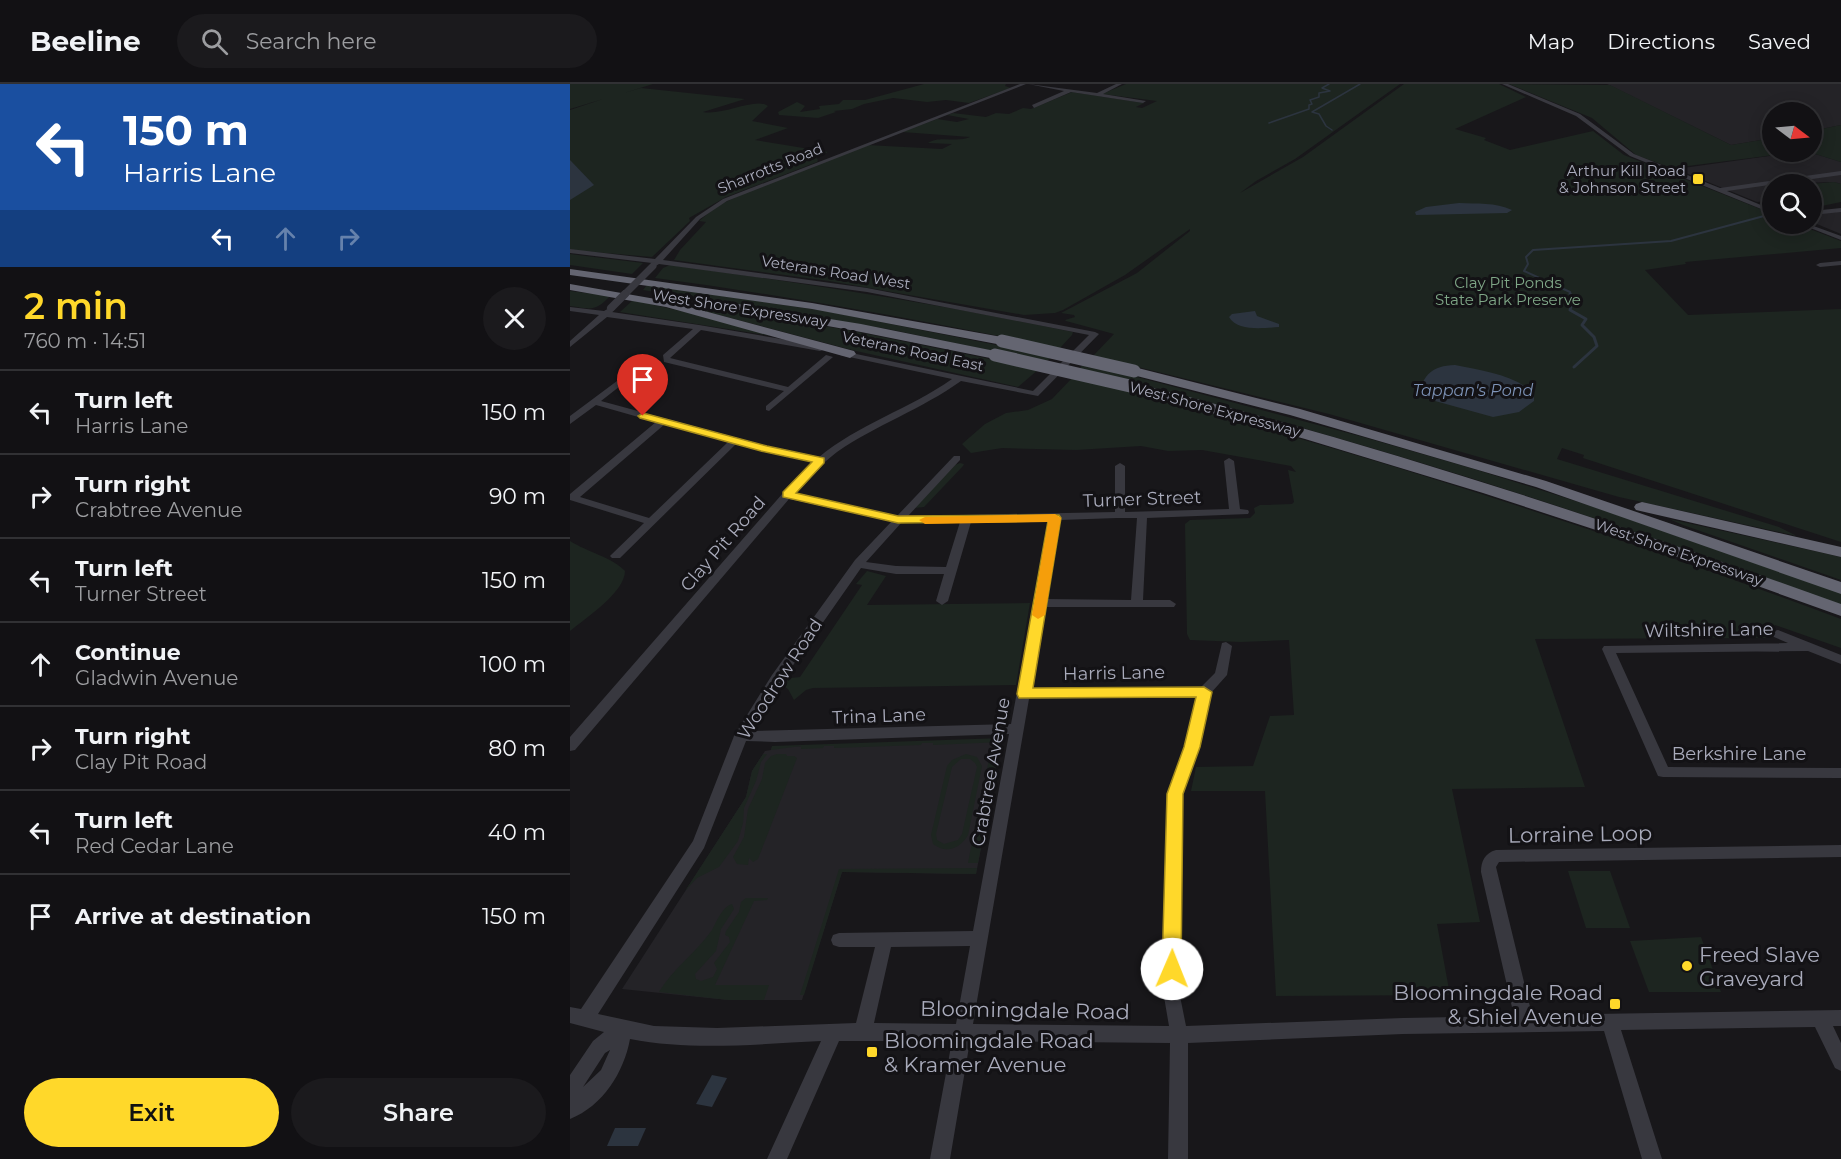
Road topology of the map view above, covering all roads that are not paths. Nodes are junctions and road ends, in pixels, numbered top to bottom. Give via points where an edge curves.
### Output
1 (1024, 84) edge
2 (1030, 84) edge
3 (1085, 84) edge
4 (1120, 84) edge
5 (1503, 84) edge
6 (1070, 90) junction
7 (1097, 94) junction
8 (1143, 101) dead end
9 (1034, 106) dead end
10 (1841, 173) edge
11 (1719, 190) junction
12 (1762, 208) edge
13 (1841, 210) edge
14 (1822, 212) edge
15 (1822, 231) edge
16 (1841, 238) edge
17 (570, 251) edge
18 (656, 263) junction
19 (1841, 263) edge
20 (1820, 265) dead end
21 (570, 270) edge
22 (570, 286) edge
23 (570, 309) edge
24 (609, 311) junction
25 (699, 327) junction
26 (570, 336) edge
27 (580, 337) junction
28 (570, 345) edge
29 (850, 354) junction
30 (829, 357) dead end
31 (960, 377) junction
32 (1132, 378) junction
33 (621, 381) dead end
34 (790, 390) junction
35 (1035, 394) joint
36 (595, 402) junction
37 (769, 408) dead end
38 (570, 421) edge
39 (663, 421) junction
40 (734, 441) junction
41 (957, 458) dead end
42 (820, 461) junction
43 (1229, 461) dead end
44 (1120, 466) dead end
45 (1541, 484) junction
46 (787, 495) junction
47 (572, 497) edge
48 (1120, 516) junction
49 (1142, 516) junction
50 (1055, 518) junction
51 (898, 519) junction
52 (966, 520) junction
53 (651, 522) junction
54 (1841, 552) edge
55 (616, 556) dead end
56 (858, 564) junction
57 (950, 571) junction
58 (1841, 588) edge
59 (942, 601) dead end
60 (1040, 603) junction
61 (1137, 604) junction
62 (1170, 604) dead end
63 (1841, 610) edge
64 (1778, 634) dead end
65 (1226, 646) dead end
66 (1810, 647) junction
67 (1608, 649) joint
68 (1841, 660) edge
69 (1204, 692) junction
70 (1025, 694) junction
71 (1018, 729) junction
72 (741, 736) junction
73 (570, 746) edge
74 (1841, 773) edge
75 (1841, 851) edge
76 (981, 938) junction
77 (885, 939) junction
78 (839, 940) dead end
79 (578, 1016) edge
80 (1820, 1018) junction
81 (1841, 1018) edge
82 (1610, 1022) junction
83 (1526, 1024) junction
84 (622, 1029) junction
85 (863, 1031) junction
86 (834, 1032) junction
87 (964, 1032) junction
88 (1179, 1035) junction
89 (1841, 1062) edge
90 (570, 1100) edge
91 (570, 1110) edge
92 (777, 1159) edge
93 (940, 1159) edge
94 (1178, 1159) edge
95 (1652, 1159) edge

1 - 18 street, Sharrotts Road via 725,200 698,218
2 - 6 street
3 - 6 street
4 - 7 street
5 - 11 street via 1578,115 1632,155
6 - 7 street
6 - 9 street
7 - 8 street
10 - 11 street
11 - 12 street
13 - 14 street
15 - 16 street
17 - 18 street, Veterans Road West
18 - 24 street, Sharrotts Road, bridge
18 - 35 street, Veterans Road West via 899,296 1095,334
19 - 20 street
21 - 32 highway, West Shore Expressway, bridge via 846,311 1002,341
22 - 29 highway via 679,307
22 - 32 highway, West Shore Expressway, bridge via 776,313
23 - 24 street, Veterans Road East
24 - 25 street, Veterans Road East
24 - 27 street, Sharrotts Road
25 - 29 street, Veterans Road East
25 - 34 street via 671,351 667,360
26 - 27 street
27 - 28 street, Sharrotts Road
29 - 31 street, Veterans Road East
30 - 34 street
31 - 35 street, Veterans Road East
31 - 42 street, Clay Pit Road
32 - 45 highway, West Shore Expressway via 1339,424
32 - 63 highway, West Shore Expressway via 1523,499
33 - 36 street
34 - 37 street
36 - 38 street
36 - 39 street
39 - 40 street
39 - 47 street
40 - 42 street
40 - 53 street
41 - 51 street, Woodrow Road
42 - 46 street, Clay Pit Road
43 - 49 street, Turner Street via 1239,513
44 - 48 street
45 - 54 highway
45 - 58 highway, West Shore Expressway
46 - 51 street, Turner Street
46 - 73 street, Clay Pit Road
47 - 53 street
48 - 49 street, Turner Street
48 - 50 street, Turner Street
49 - 61 street
50 - 52 street, Turner Street
50 - 60 street, Crabtree Avenue
51 - 52 street, Turner Street
51 - 56 street, Woodrow Road
52 - 57 street
53 - 55 street
56 - 57 street via 896,570
56 - 72 street, Woodrow Road
57 - 59 street
60 - 61 street
60 - 70 street, Crabtree Avenue
61 - 62 street
64 - 66 street
65 - 69 street via 1221,675
66 - 67 street, Wiltshire Lane
66 - 68 street
67 - 74 street, Berkshire Lane via 1663,772
69 - 70 street, Harris Lane
69 - 88 street via 1192,747 1175,794 1172,991
70 - 71 street, Crabtree Avenue
71 - 72 street, Trina Lane
71 - 76 street, Crabtree Avenue
72 - 79 street, Woodrow Road via 699,844
75 - 83 street, Lorraine Loop via 1496,856 1491,859 1488,872
76 - 77 street
76 - 87 street, Crabtree Avenue
77 - 78 street
77 - 85 street
79 - 84 street, Bloomingdale Road
80 - 81 street, Bloomingdale Road
80 - 82 street, Bloomingdale Road
80 - 89 street
82 - 83 street, Bloomingdale Road
82 - 95 street
83 - 88 street, Bloomingdale Road
84 - 86 street, Bloomingdale Road via 717,1038
84 - 90 street via 599,1047 572,1090
84 - 91 street via 618,1059 602,1084
85 - 86 street, Bloomingdale Road
85 - 87 street, Bloomingdale Road
86 - 92 street
87 - 88 street, Bloomingdale Road
87 - 93 street, Crabtree Avenue
88 - 94 street

